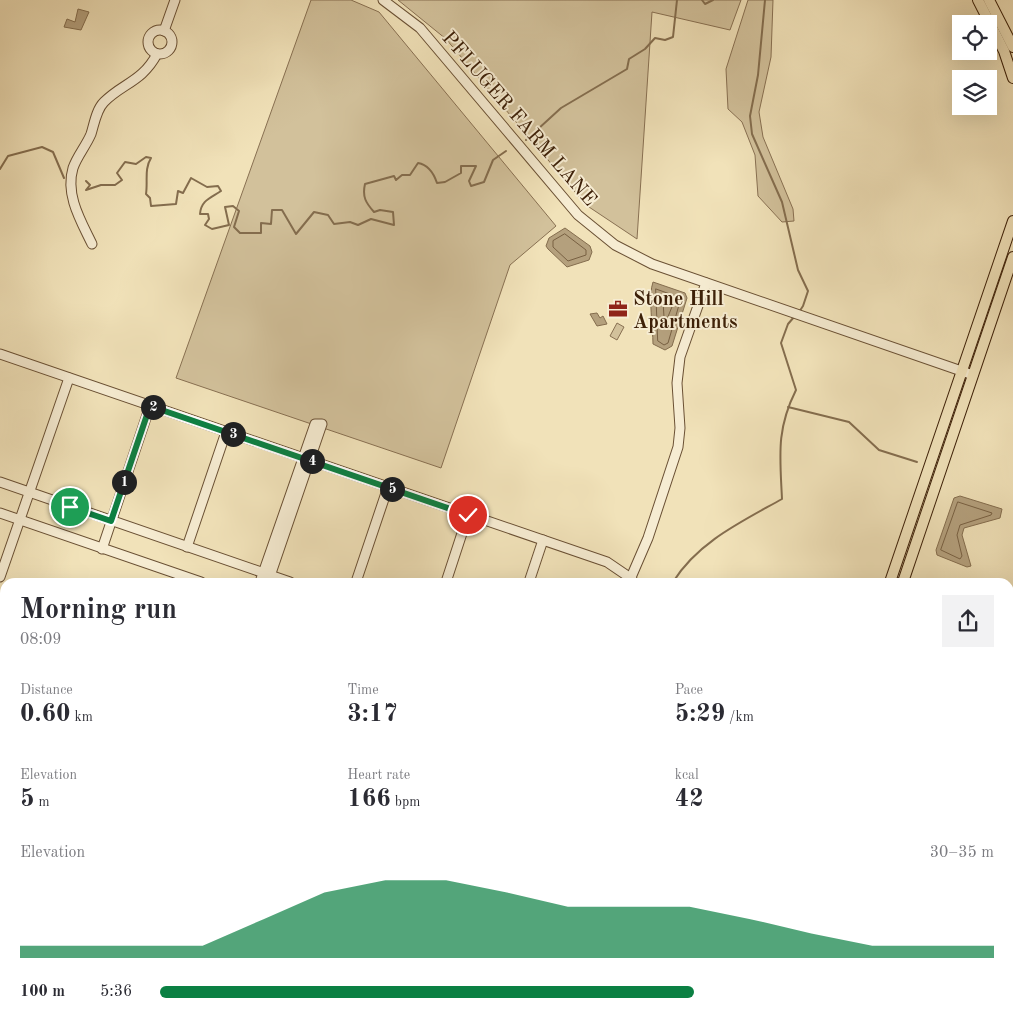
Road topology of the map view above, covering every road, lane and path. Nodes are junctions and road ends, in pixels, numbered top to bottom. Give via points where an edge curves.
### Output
1 (175, 0) edge
2 (383, 0) edge
3 (978, 0) edge
4 (990, 0) edge
5 (164, 31) junction
6 (1013, 47) edge
7 (157, 54) junction
8 (1013, 78) edge
9 (1013, 221) edge
10 (92, 244) dead end
11 (1013, 257) edge
12 (706, 283) junction
13 (0, 354) edge
14 (962, 372) junction
15 (973, 375) junction
16 (69, 378) junction
17 (150, 406) junction
18 (226, 432) junction
19 (306, 459) junction
20 (0, 482) edge
21 (388, 487) junction
22 (29, 492) junction
23 (0, 514) edge
24 (468, 515) junction
25 (20, 520) junction
26 (111, 521) junction
27 (543, 540) junction
28 (187, 547) junction
29 (102, 548) junction
30 (0, 577) edge
31 (267, 577) edge
32 (189, 578) edge
33 (357, 578) edge
34 (447, 578) edge
35 (530, 578) edge
36 (626, 578) edge
37 (631, 578) edge
38 (892, 578) edge
39 (904, 578) edge

1 - 5 street
2 - 12 street, PFLUGER FARM LANE via 420,28 578,215 615,245 652,264
3 - 8 main road via 1004,51
4 - 6 main road
5 - 7 street via 172,44 164,53
5 - 7 street via 153,32 148,38 148,46
7 - 10 street via 139,78 103,103 73,168 70,190
9 - 14 main road
11 - 15 main road
12 - 14 street, PFLUGER FARM LANE
12 - 37 street via 680,357 678,447
13 - 16 street
14 - 15 street, PFLUGER FARM LANE
14 - 38 main road
15 - 39 main road
16 - 17 street
16 - 22 street
17 - 18 street
17 - 26 street
18 - 19 street
18 - 28 street
19 - 21 street
19 - 31 street
20 - 22 street
21 - 24 street
21 - 33 street
22 - 25 street
22 - 26 street
23 - 25 street
24 - 27 street
24 - 34 street
25 - 29 street
25 - 30 street
26 - 28 street
26 - 29 street
27 - 35 street
27 - 36 street via 607,562
28 - 31 street
29 - 32 street

